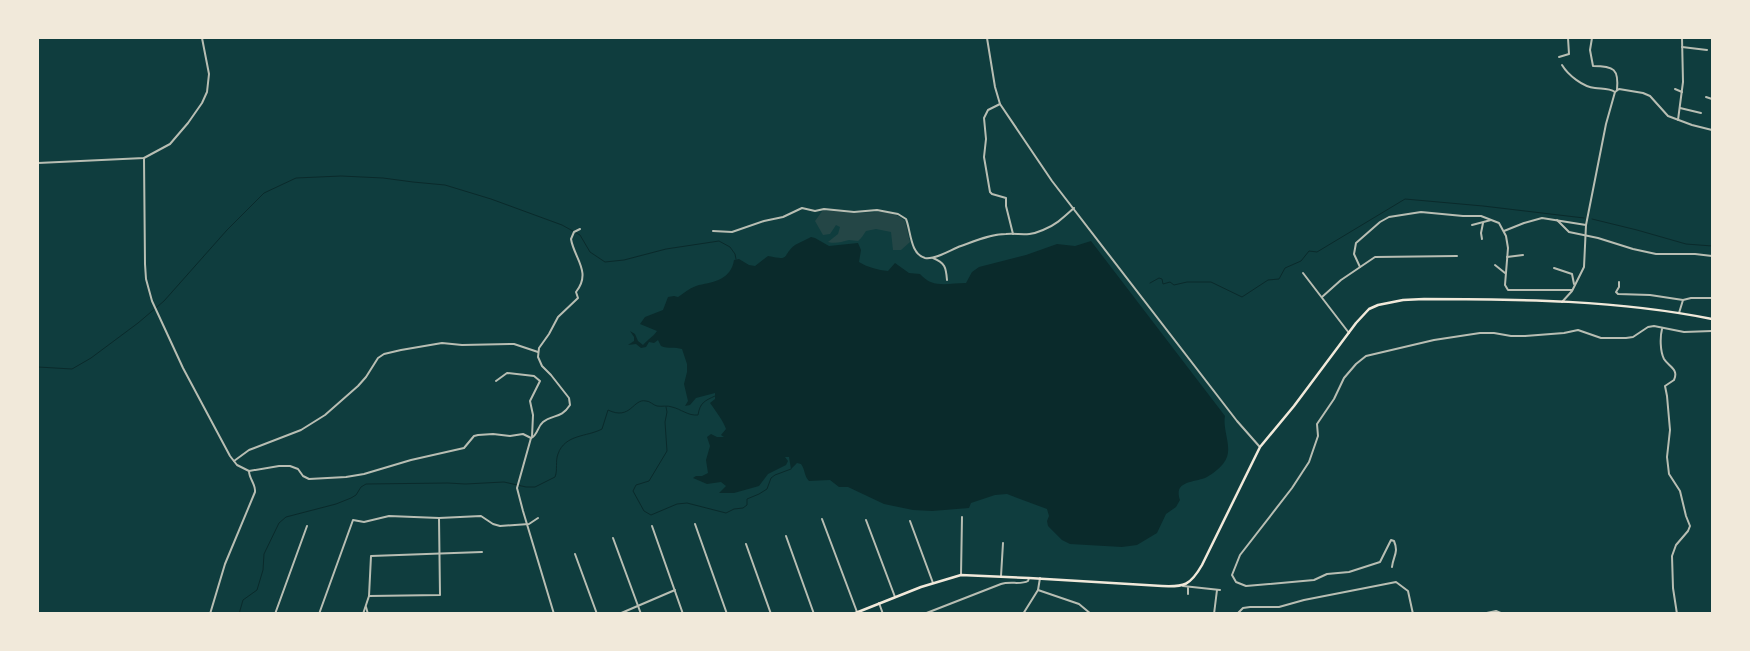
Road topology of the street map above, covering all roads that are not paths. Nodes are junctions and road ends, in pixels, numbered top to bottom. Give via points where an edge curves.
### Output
1 (204, 38) edge
2 (987, 38) edge
3 (1568, 38) edge
4 (1592, 38) edge
5 (1682, 38) edge
6 (1708, 38) edge
7 (1712, 38) edge
8 (1682, 47) junction
9 (1708, 50) dead end
10 (1560, 57) dead end
11 (1562, 64) dead end
12 (1675, 89) dead end
13 (1616, 91) junction
14 (1682, 92) junction
15 (1706, 97) dead end
16 (1712, 99) edge
17 (1000, 104) junction
18 (1680, 108) junction
19 (1701, 114) dead end
20 (1678, 120) junction
21 (1712, 130) edge
22 (144, 158) junction
23 (38, 163) edge
24 (1074, 208) junction
25 (1491, 220) junction
26 (1557, 220) junction
27 (1483, 223) junction
28 (1472, 225) dead end
29 (1586, 226) junction
30 (580, 229) dead end
31 (713, 231) dead end
32 (1504, 231) junction
33 (1013, 234) junction
34 (1585, 236) junction
35 (1482, 240) dead end
36 (1522, 255) dead end
37 (1457, 256) dead end
38 (1712, 256) edge
39 (1507, 257) junction
40 (933, 258) junction
41 (1495, 266) dead end
42 (1360, 267) junction
43 (1554, 268) dead end
44 (1303, 273) dead end
45 (1506, 274) junction
46 (947, 280) dead end
47 (1619, 282) dead end
48 (1574, 284) junction
49 (1572, 290) junction
50 (1322, 298) junction
51 (1712, 298) edge
52 (1683, 300) junction
53 (1562, 302) junction
54 (1679, 313) junction
55 (1712, 319) edge
56 (1662, 328) junction
57 (1712, 331) edge
58 (1348, 333) junction
59 (538, 352) junction
60 (496, 381) dead end
61 (532, 438) junction
62 (1260, 447) junction
63 (234, 462) junction
64 (249, 471) junction
65 (962, 517) dead end
66 (439, 518) junction
67 (538, 518) dead end
68 (822, 519) dead end
69 (866, 520) dead end
70 (910, 521) dead end
71 (527, 524) junction
72 (695, 524) dead end
73 (307, 526) dead end
74 (652, 526) dead end
75 (786, 536) dead end
76 (613, 538) dead end
77 (1003, 543) dead end
78 (746, 544) dead end
79 (482, 552) dead end
80 (439, 554) junction
81 (574, 554) dead end
82 (1392, 567) dead end
83 (961, 575) junction
84 (1001, 576) junction
85 (1029, 578) junction
86 (1040, 578) junction
87 (933, 583) junction
88 (1182, 586) junction
89 (1188, 588) junction
90 (675, 590) junction
91 (1038, 590) junction
92 (1188, 594) dead end
93 (369, 596) junction
94 (895, 597) junction
95 (879, 603) junction
96 (366, 605) junction
97 (638, 606) junction
98 (857, 612) junction
99 (210, 614) edge
100 (275, 614) edge
101 (319, 614) edge
102 (363, 614) edge
103 (368, 614) edge
104 (554, 614) edge
105 (597, 614) edge
106 (619, 614) edge
107 (641, 614) edge
108 (684, 614) edge
109 (727, 614) edge
110 (770, 614) edge
111 (814, 614) edge
112 (853, 614) edge
113 (883, 614) edge
114 (924, 614) edge
115 (1023, 614) edge
116 (1091, 614) edge
117 (1214, 614) edge
118 (1237, 614) edge
119 (1413, 614) edge
120 (1482, 614) edge
121 (1503, 614) edge
122 (1677, 614) edge

1 - 22 street via 209,81 202,104 174,140
2 - 17 street
3 - 10 street via 1569,54
4 - 13 street via 1593,66 1615,70
5 - 8 street
6 - 7 street
8 - 9 street
8 - 14 street
11 - 13 street via 1585,85
12 - 14 street
13 - 20 street via 1647,95 1665,114
13 - 29 street via 1606,124
14 - 18 street
15 - 16 street
17 - 24 street via 1052,182
17 - 33 street via 988,110 984,118 984,157 990,192 1006,198
18 - 19 street
18 - 20 street
20 - 21 street
22 - 23 street
22 - 63 street via 145,272 152,301 183,368
24 - 33 street via 1045,230
24 - 62 street via 1236,421
25 - 27 street
25 - 32 street via 1499,223
25 - 42 street via 1476,215 1422,212 1389,217 1356,243 1354,254
26 - 29 street
26 - 32 street via 1536,220
26 - 34 street via 1566,230
27 - 28 street
27 - 35 street
29 - 34 street
30 - 59 street via 571,239 582,268 581,285 576,292 578,298 558,317
31 - 40 street via 732,232 802,208 815,211 877,210 906,219 916,253 924,258
32 - 39 street via 1508,242
33 - 40 street via 974,242
34 - 38 street via 1656,254
34 - 48 street via 1584,267
36 - 39 street
37 - 42 street via 1377,256
39 - 45 street
40 - 46 street via 946,266
41 - 45 street
42 - 50 street
43 - 48 street via 1572,274
44 - 50 street
45 - 49 street via 1505,285 1510,291
47 - 52 street via 1618,294
48 - 49 street
49 - 53 street
50 - 58 street
51 - 52 street
52 - 54 street
53 - 54 main road
53 - 58 main road via 1392,301 1369,309
54 - 55 main road
56 - 57 street via 1684,332
56 - 82 street via 1648,327 1626,338 1601,338 1578,330 1526,336 1480,333 1371,355 1356,364 1317,424 1318,436 1309,462 1240,556 1232,575 1236,582 1246,586 1314,580 1380,562 1393,540 1396,557
56 - 122 street via 1664,358 1676,374 1664,388 1670,430 1668,468 1680,491 1690,526 1672,556
58 - 62 main road via 1300,400
59 - 61 street via 542,366 569,398 570,405 565,413 543,422
59 - 63 street via 514,344 442,343 384,354 366,377 325,415 301,430 249,450
60 - 61 street via 506,373 534,376 540,381 530,401
61 - 64 street via 523,434 478,435 464,448 346,477 309,480 290,466
61 - 71 street via 517,488
62 - 88 main road via 1202,565 1193,579
63 - 64 street
64 - 99 street via 255,485 254,492 225,564
65 - 83 street
66 - 71 street via 481,516 500,526
66 - 80 street
66 - 101 street via 389,516 364,522 354,520
67 - 71 street
68 - 98 street
69 - 94 street
70 - 87 street
71 - 104 street
72 - 109 street
73 - 100 street
74 - 90 street
75 - 111 street
76 - 97 street
77 - 84 street
78 - 110 street
79 - 80 street
80 - 93 street via 371,556
80 - 93 street via 440,595
81 - 105 street
83 - 84 main road
83 - 87 main road
84 - 85 main road
85 - 86 main road
85 - 114 street via 1027,582 1001,584
86 - 88 main road
86 - 91 street
87 - 94 main road
88 - 89 street
89 - 92 street
89 - 117 street via 1218,590
90 - 97 street
90 - 108 street
91 - 115 street
91 - 116 street via 1079,604
93 - 96 street
94 - 95 main road
95 - 98 main road
95 - 113 street
96 - 102 street
96 - 103 street
97 - 106 street
97 - 107 street
98 - 112 main road
118 - 119 street via 1243,608 1279,607 1396,582 1408,591
120 - 121 street via 1496,611

